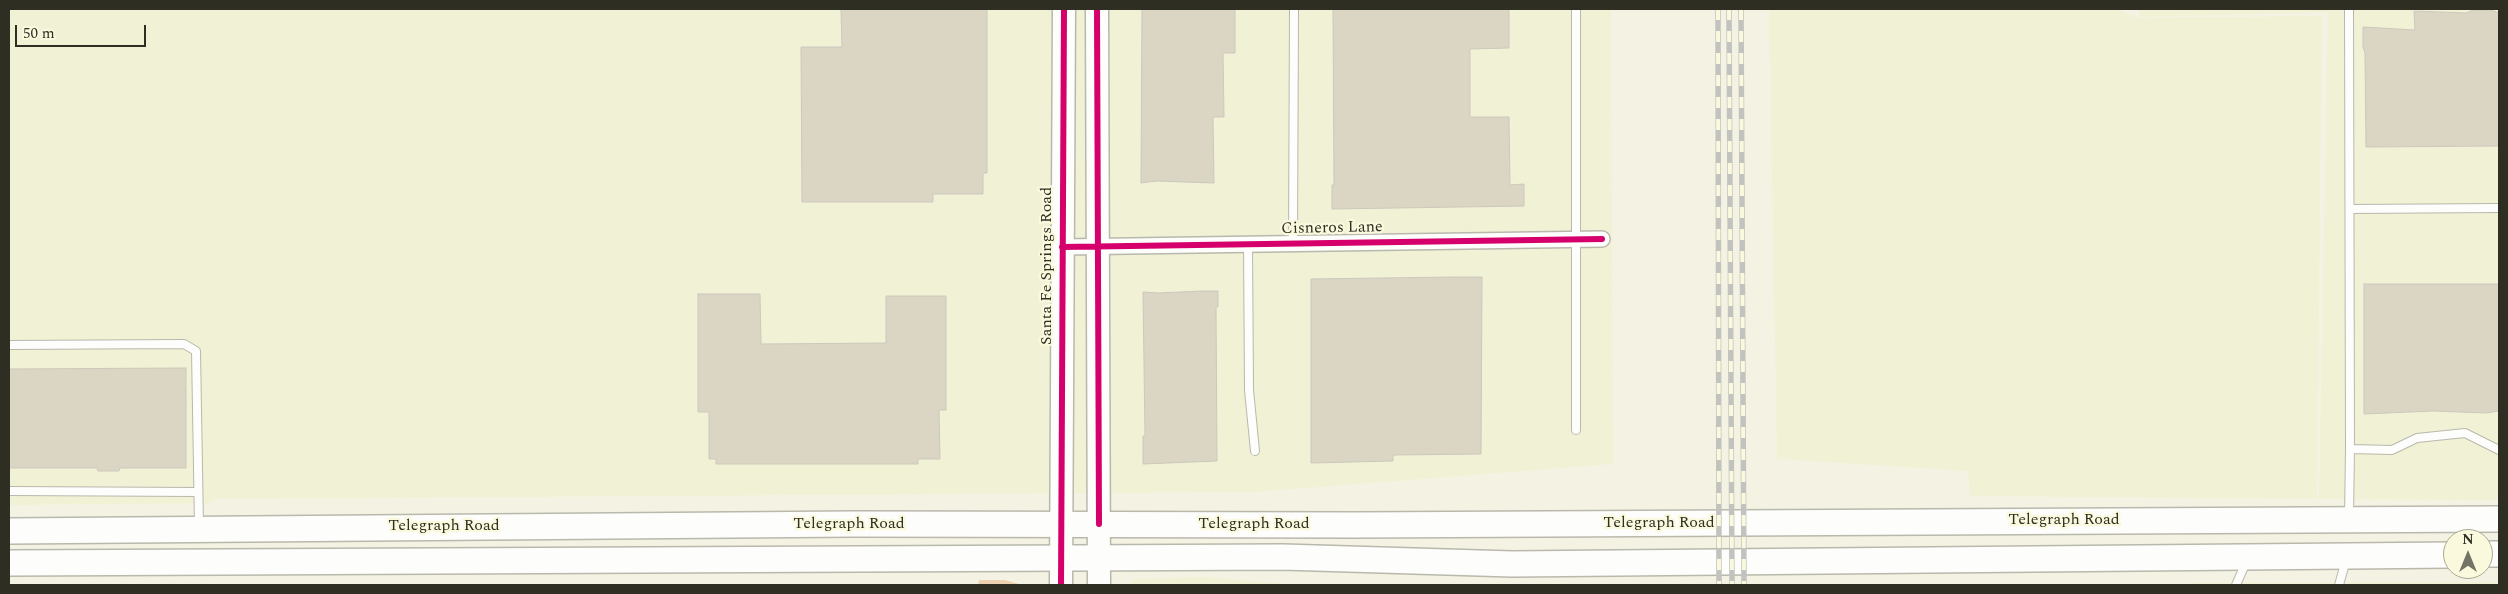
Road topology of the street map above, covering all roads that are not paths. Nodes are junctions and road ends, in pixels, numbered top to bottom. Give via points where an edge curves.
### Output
1 (1064, 9) edge
2 (1097, 9) edge
3 (1294, 9) edge
4 (1576, 9) edge
5 (2349, 9) edge
6 (2499, 208) edge
7 (2350, 209) junction
8 (1575, 239) junction
9 (1602, 239) dead end
10 (1248, 244) junction
11 (1294, 244) junction
12 (1100, 246) junction
13 (1062, 247) junction
14 (9, 345) edge
15 (1576, 430) dead end
16 (2350, 449) junction
17 (2499, 450) edge
18 (1255, 451) dead end
19 (9, 492) edge
20 (198, 492) junction
21 (2499, 519) edge
22 (2349, 520) junction
23 (1061, 524) junction
24 (1099, 524) junction
25 (199, 530) junction
26 (9, 532) edge
27 (2347, 555) junction
28 (2443, 555) edge
29 (2248, 556) junction
30 (1061, 558) junction
31 (1099, 558) junction
32 (9, 563) edge
33 (1061, 585) edge
34 (1099, 585) edge
35 (2236, 585) edge
36 (2339, 585) edge

1 - 13 main road, Santa Fe Springs Road
2 - 12 main road
3 - 11 lane
4 - 8 lane
5 - 7 lane
6 - 7 lane
7 - 16 lane
8 - 9 street, Cisneros Lane
8 - 11 street, Cisneros Lane
8 - 15 lane
10 - 11 street, Cisneros Lane
10 - 12 street, Cisneros Lane
10 - 18 lane via 1250,390
12 - 13 street, Cisneros Lane
12 - 24 main road
13 - 23 main road, Santa Fe Springs Road
14 - 20 lane via 184,344 196,351
16 - 17 lane via 2392,450 2417,438 2465,434
16 - 22 lane
19 - 20 lane
20 - 25 lane
21 - 22 main road, Telegraph Road
22 - 24 main road, Telegraph Road
23 - 24 main road, Telegraph Road
23 - 25 main road, Telegraph Road
23 - 30 main road, Santa Fe Springs Road
24 - 31 main road
25 - 26 main road, Telegraph Road
27 - 28 main road, Telegraph Road
27 - 29 main road, Telegraph Road
27 - 36 lane
29 - 31 main road, Telegraph Road via 1512,564 1283,557
29 - 35 lane
30 - 31 main road, Telegraph Road
30 - 32 main road, Telegraph Road
30 - 33 main road, Santa Fe Springs Road
31 - 34 main road

